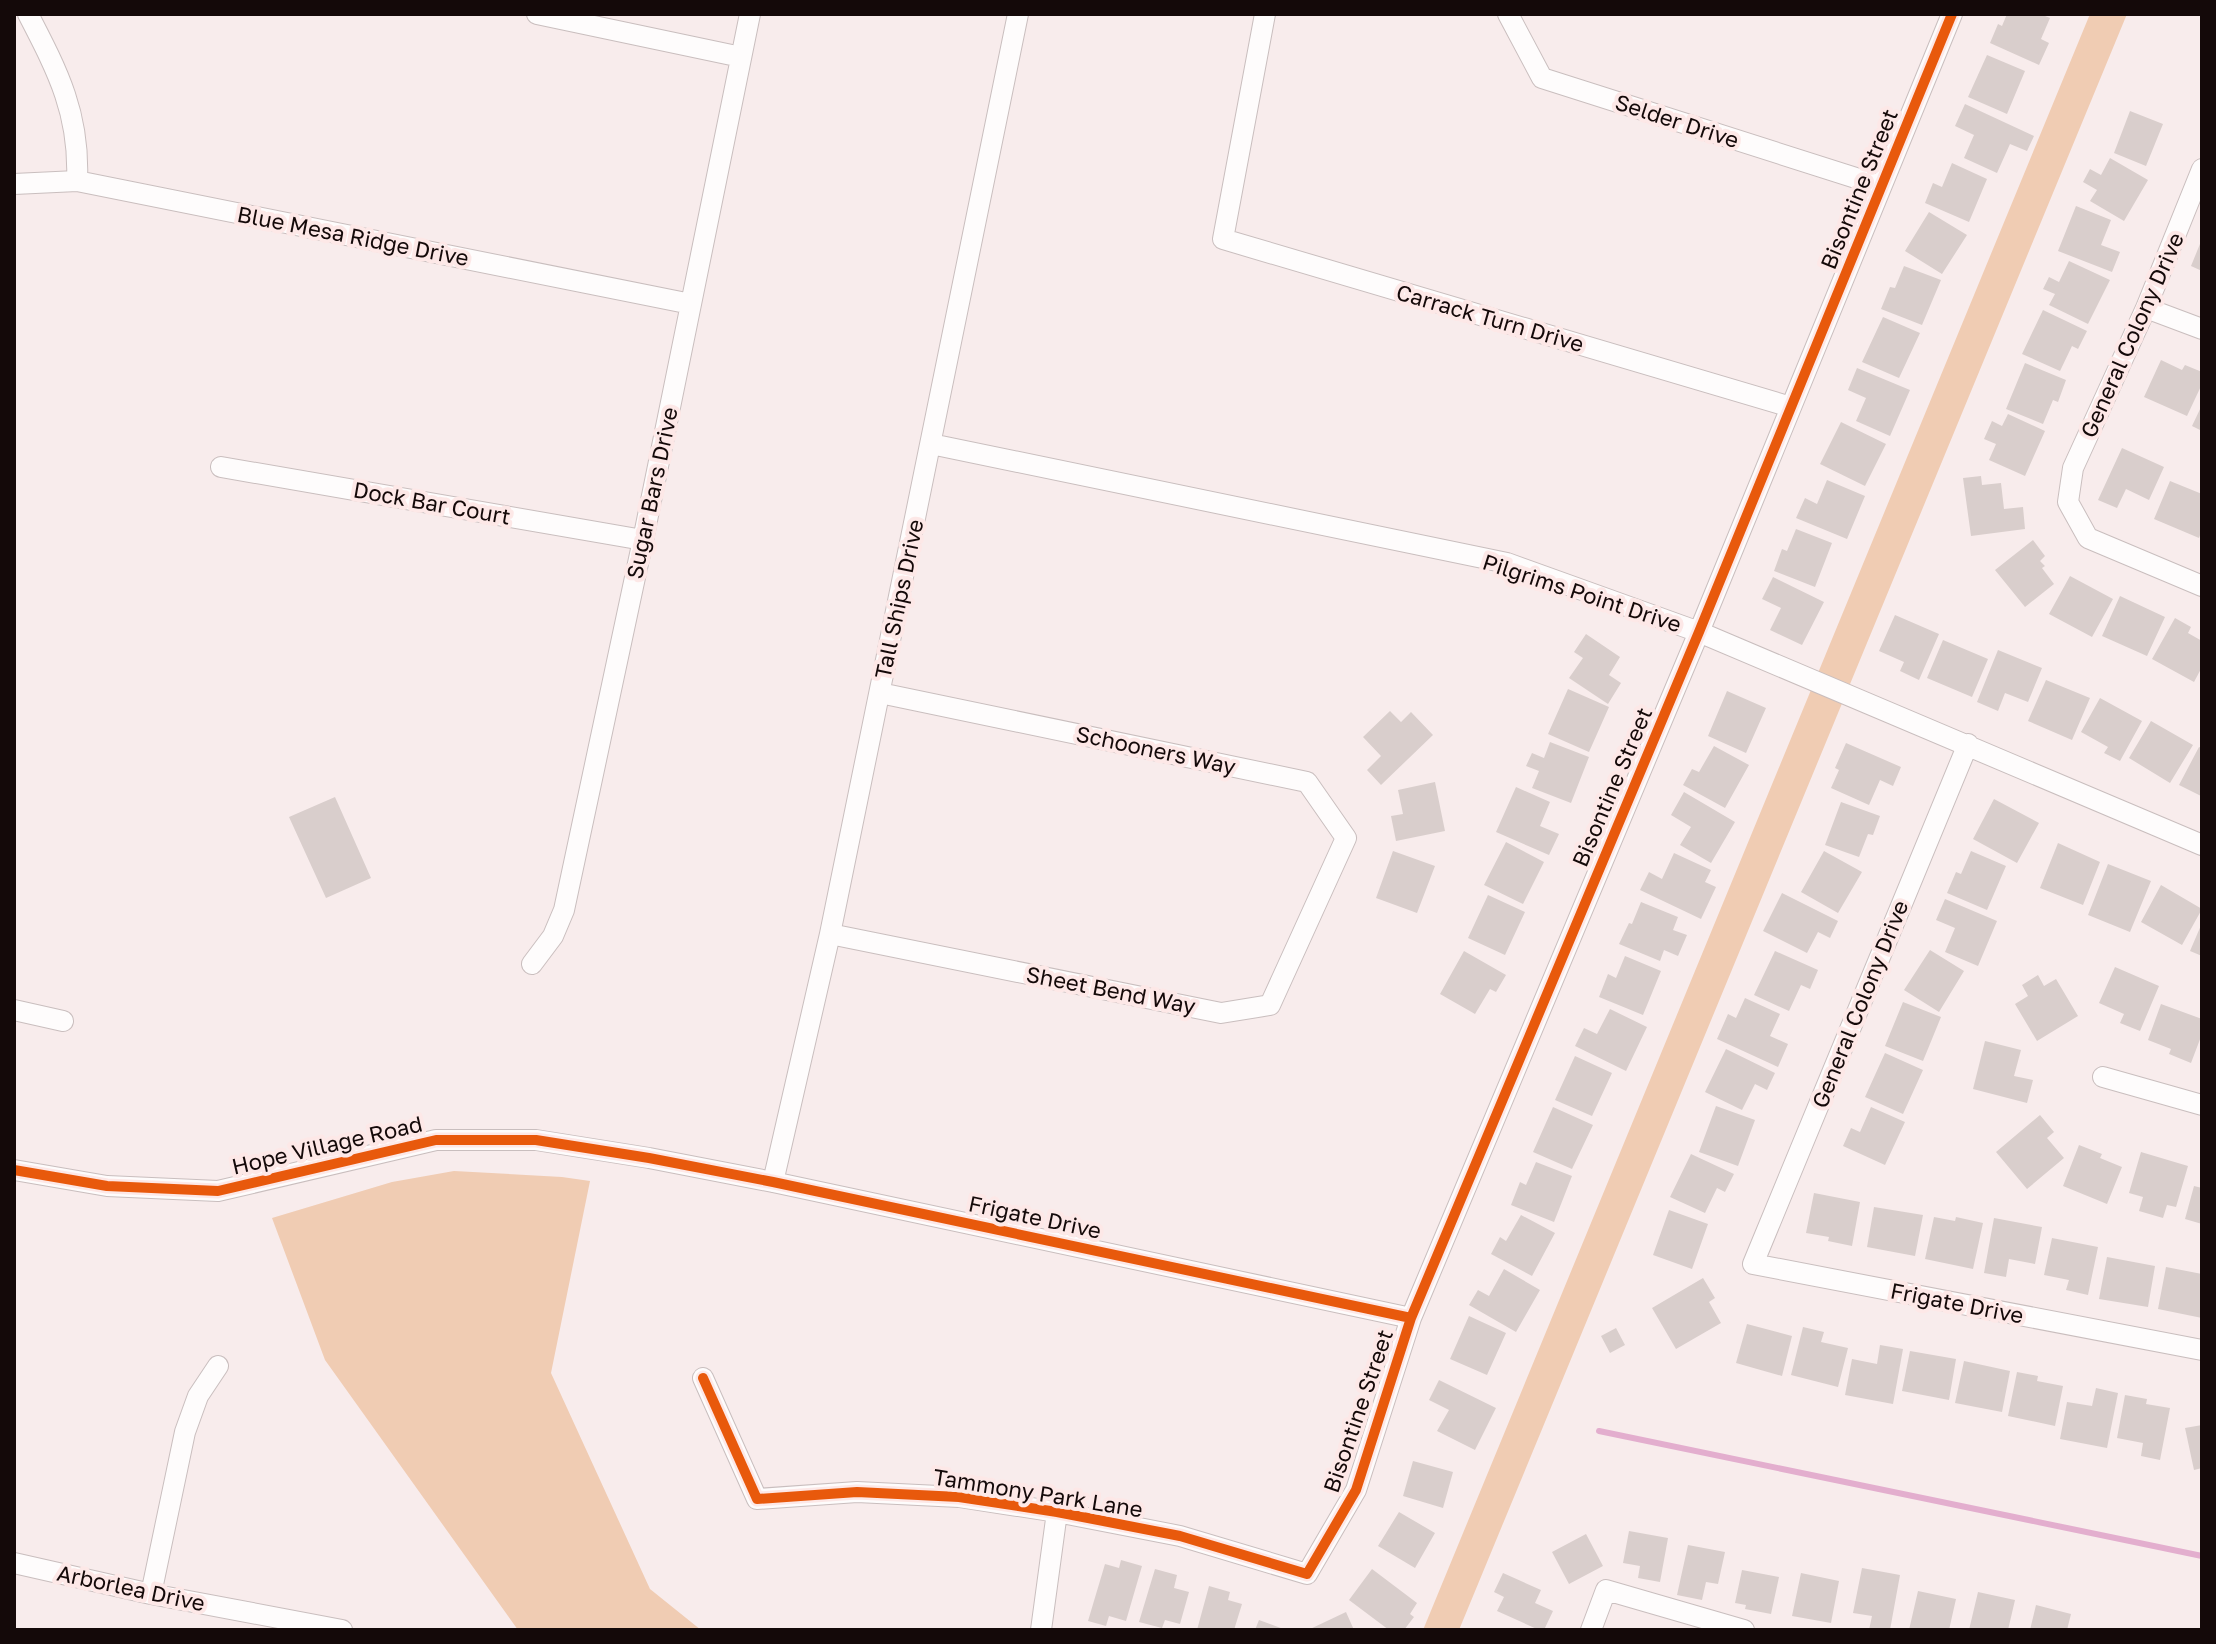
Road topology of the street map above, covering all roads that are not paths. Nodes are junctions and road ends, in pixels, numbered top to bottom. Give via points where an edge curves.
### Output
1 (28, 14) edge
2 (537, 14) edge
3 (750, 14) edge
4 (1018, 14) edge
5 (1265, 14) edge
6 (1508, 14) edge
7 (1952, 14) edge
8 (741, 57) junction
9 (2202, 169) edge
10 (77, 181) junction
11 (14, 184) edge
12 (1881, 186) junction
13 (691, 304) junction
14 (2146, 308) junction
15 (2202, 329) edge
16 (1791, 407) junction
17 (931, 444) junction
18 (221, 467) dead end
19 (643, 540) junction
20 (2202, 586) edge
21 (1699, 632) junction
22 (880, 693) junction
23 (1968, 744) junction
24 (2202, 845) edge
25 (1322, 892) joint
26 (830, 934) junction
27 (532, 964) dead end
28 (14, 1010) edge
29 (63, 1021) dead end
30 (2103, 1077) dead end
31 (2202, 1105) edge
32 (649, 1158) joint
33 (14, 1170) edge
34 (773, 1182) junction
35 (1753, 1264) joint
36 (1411, 1318) junction
37 (2202, 1350) edge
38 (218, 1366) dead end
39 (703, 1378) dead end
40 (1057, 1512) junction
41 (14, 1563) edge
42 (1307, 1574) joint
43 (151, 1594) junction
44 (342, 1630) edge
45 (1041, 1630) edge
46 (1591, 1630) edge
47 (1744, 1630) edge

1 - 10 street via 58,71 75,128
2 - 8 street
3 - 8 street, Sugar Bars Drive
4 - 17 street, Tall Ships Drive
5 - 16 street, Carrack Turn Drive via 1223,239
6 - 12 street, Selder Drive via 1542,78
7 - 12 street, Bisontine Street
8 - 13 street, Sugar Bars Drive
9 - 14 street, General Colony Drive
10 - 11 street, Blue Mesa Ridge Drive
10 - 13 street, Blue Mesa Ridge Drive
12 - 16 street, Bisontine Street
13 - 19 street, Sugar Bars Drive
14 - 15 street
14 - 20 street, General Colony Drive via 2073,468 2068,502 2088,538
16 - 21 street, Bisontine Street
17 - 21 street, Pilgrims Point Drive via 1507,563
17 - 22 street, Tall Ships Drive
18 - 19 street, Dock Bar Court
19 - 27 street, Sugar Bars Drive via 564,910
21 - 23 street, Pilgrims Point Drive
21 - 36 street, Bisontine Street
22 - 25 street, Schooners Way via 1307,782 1346,838
22 - 26 street, Tall Ships Drive
23 - 24 street, Pilgrims Point Drive
23 - 35 street, General Colony Drive
25 - 26 street, Sheet Bend Way via 1270,1005 1221,1013
26 - 34 street, Tall Ships Drive
28 - 29 street
30 - 31 street
32 - 33 street, Hope Village Road via 536,1140 436,1140 218,1191 107,1186
32 - 34 street, Frigate Drive
34 - 36 street, Frigate Drive
35 - 37 street, Frigate Drive
36 - 42 street, Bisontine Street via 1356,1490
38 - 43 street via 198,1396 185,1432
39 - 40 street, Tammony Park Lane via 757,1499 857,1492 959,1497
40 - 42 street, Tammony Park Lane via 1180,1536
40 - 45 street
41 - 43 street, Arborlea Drive
43 - 44 street, Arborlea Drive
46 - 47 street via 1606,1590

